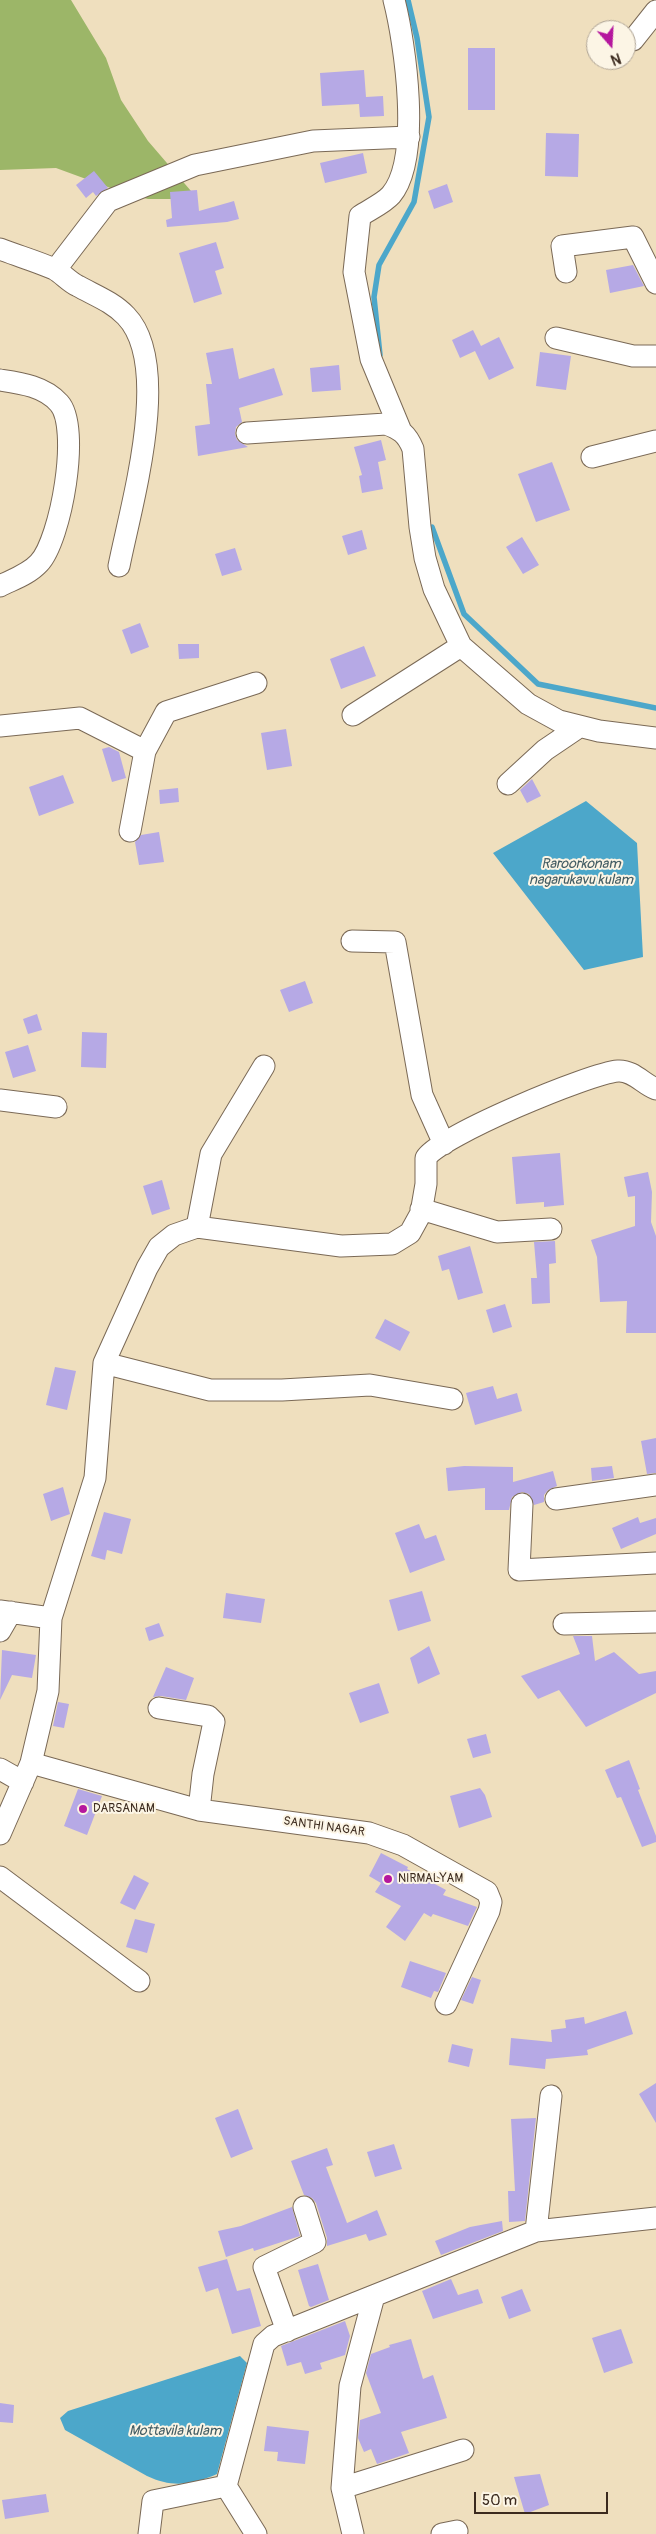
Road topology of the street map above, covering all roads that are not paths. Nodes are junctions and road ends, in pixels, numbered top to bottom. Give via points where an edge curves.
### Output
1 (394, 0) edge
2 (656, 11) edge
3 (636, 36) edge
4 (409, 137) junction
5 (0, 249) edge
6 (56, 270) junction
7 (566, 272) dead end
8 (656, 283) edge
9 (556, 338) dead end
10 (656, 356) edge
11 (0, 380) edge
12 (400, 429) junction
13 (247, 433) dead end
14 (656, 441) edge
15 (592, 457) dead end
16 (119, 566) dead end
17 (0, 586) edge
18 (461, 646) junction
19 (256, 683) dead end
20 (353, 715) dead end
21 (0, 726) edge
22 (579, 727) junction
23 (656, 738) edge
24 (145, 750) junction
25 (508, 784) dead end
26 (130, 831) dead end
27 (352, 941) dead end
28 (264, 1066) dead end
29 (656, 1089) edge
30 (0, 1100) edge
31 (56, 1107) dead end
32 (444, 1144) junction
33 (421, 1209) junction
34 (197, 1227) junction
35 (551, 1229) dead end
36 (104, 1363) junction
37 (452, 1399) dead end
38 (656, 1485) edge
39 (556, 1499) dead end
40 (522, 1504) dead end
41 (656, 1563) edge
42 (5, 1611) edge
43 (51, 1618) junction
44 (656, 1622) edge
45 (564, 1624) dead end
46 (0, 1631) edge
47 (159, 1708) dead end
48 (0, 1769) edge
49 (27, 1772) junction
50 (199, 1810) junction
51 (0, 1834) edge
52 (0, 1877) edge
53 (139, 1981) dead end
54 (446, 2004) dead end
55 (551, 2096) dead end
56 (304, 2207) dead end
57 (656, 2218) edge
58 (536, 2231) junction
59 (374, 2296) junction
60 (287, 2330) junction
61 (463, 2450) dead end
62 (226, 2486) junction
63 (342, 2488) junction
64 (149, 2534) edge
65 (256, 2534) edge
66 (353, 2534) edge

1 - 4 street via 407,83
2 - 3 street
4 - 6 street via 313,141 194,165 108,201
4 - 12 street via 402,173 391,195 360,216 354,272 372,359
5 - 6 street
6 - 16 street via 66,280 111,304 126,316 144,346 149,394
7 - 8 street via 562,246 633,237
9 - 10 street via 633,356
11 - 17 street via 40,389 60,403 68,421 63,495 50,547 40,563 26,574
12 - 13 street via 386,424
12 - 18 street via 413,449 425,558 434,589
14 - 15 street
18 - 20 street
18 - 22 street via 528,704
19 - 24 street via 166,712
21 - 24 street via 80,718
22 - 23 street
22 - 25 street via 544,750
24 - 26 street
27 - 32 street via 395,942 422,1095
28 - 34 street via 211,1154
29 - 32 street via 638,1077 619,1071 564,1087 483,1122
30 - 31 street
32 - 33 street via 426,1158 426,1184
33 - 34 street via 410,1233 392,1244 341,1246
33 - 35 street via 497,1232
34 - 36 street via 174,1234 159,1248
36 - 37 street via 210,1390 370,1385
36 - 43 street via 95,1478
38 - 39 street
40 - 41 street via 519,1570
42 - 43 street
42 - 46 street
43 - 49 street via 48,1691
44 - 45 street
47 - 50 street via 208,1716 214,1722
48 - 49 street, SANTHI NAGAR
49 - 50 street, SANTHI NAGAR
49 - 51 street
50 - 54 street, SANTHI NAGAR via 369,1832 403,1845 487,1892 491,1902 489,1911
52 - 53 street
55 - 58 street
56 - 60 street via 315,2242 264,2267
57 - 58 street
58 - 59 street
59 - 60 street
59 - 63 street via 350,2386
60 - 62 street via 264,2344
61 - 63 street
62 - 64 street via 153,2500
62 - 65 street
63 - 66 street

